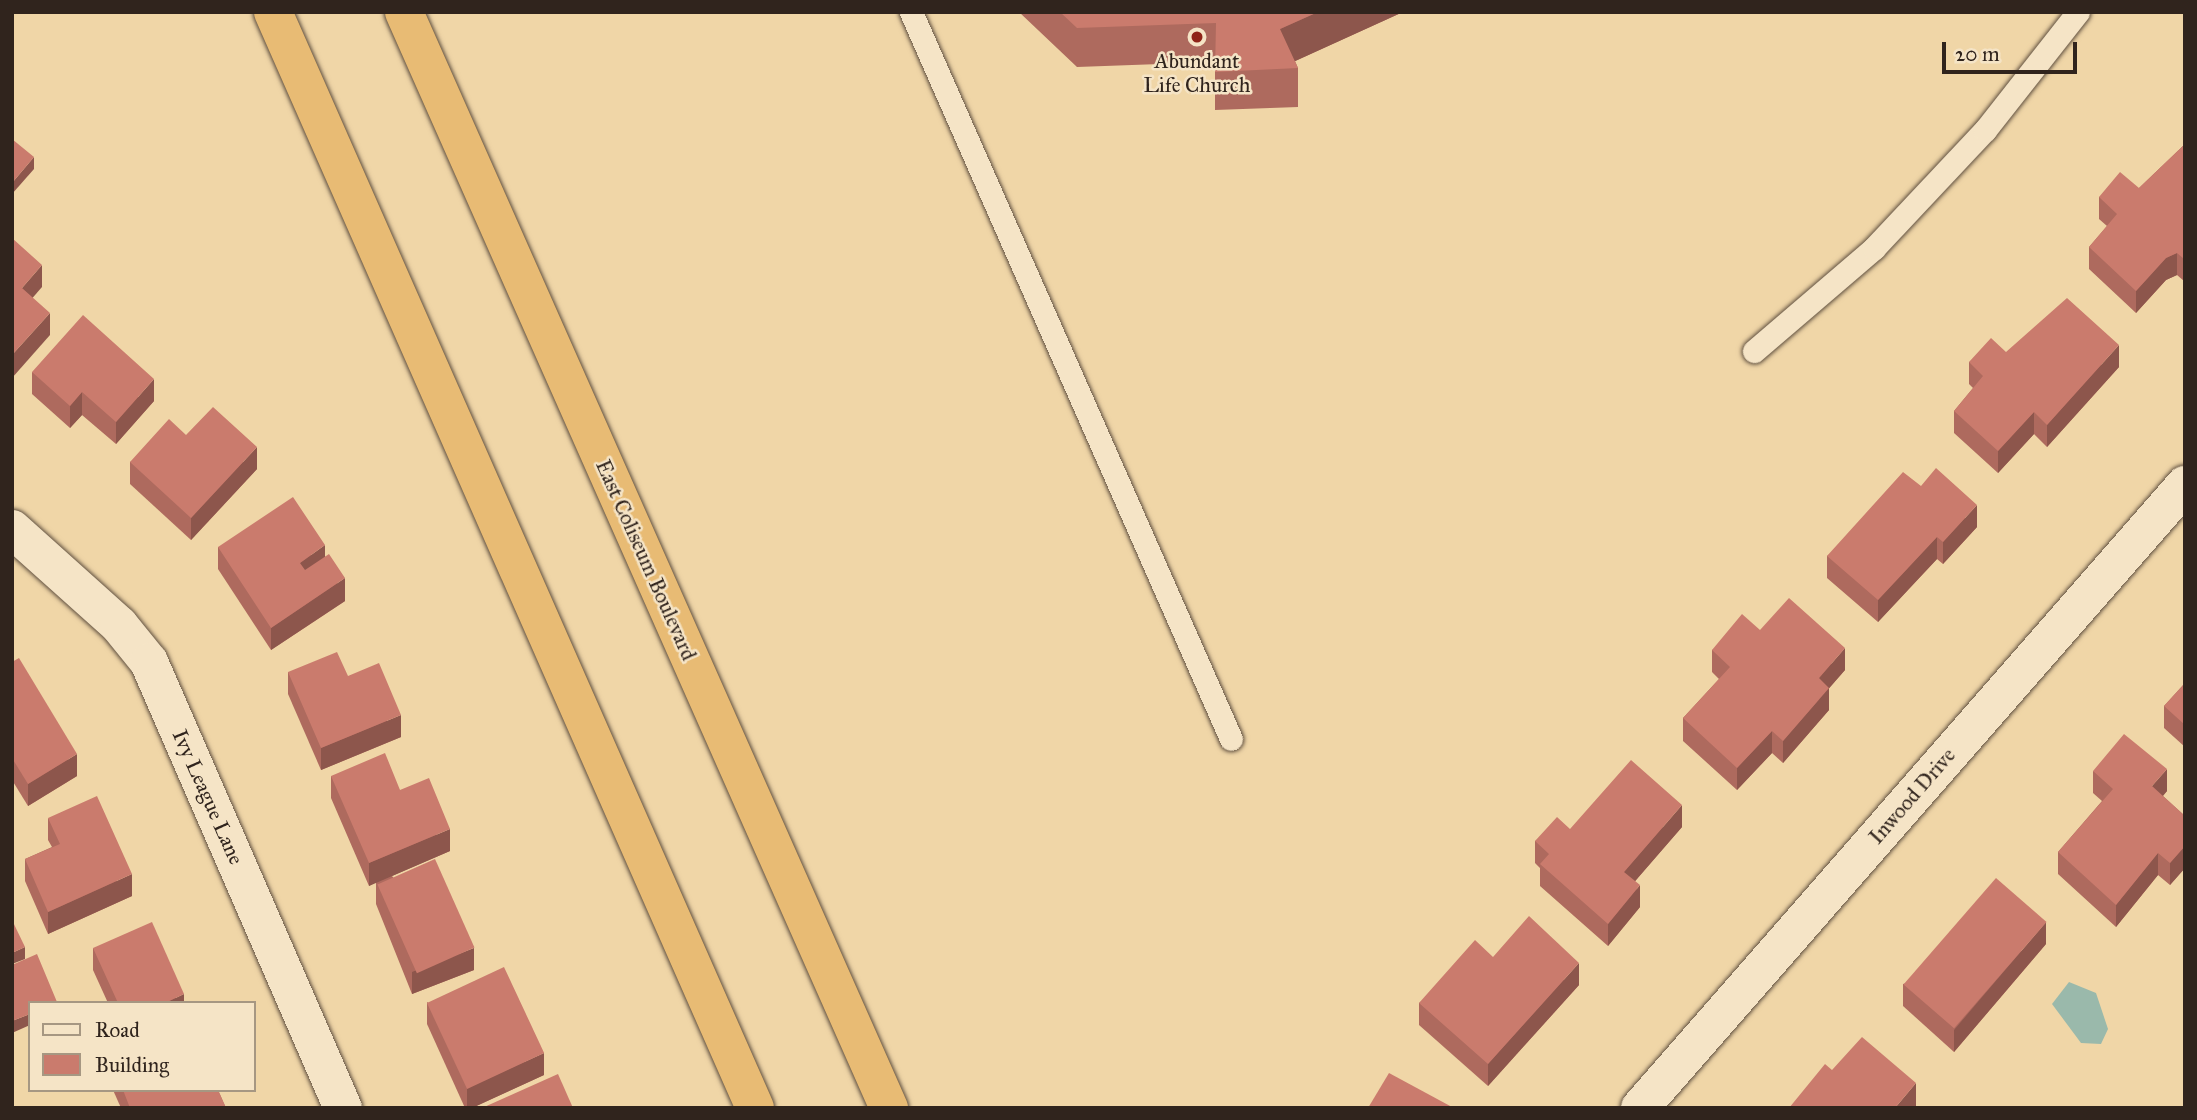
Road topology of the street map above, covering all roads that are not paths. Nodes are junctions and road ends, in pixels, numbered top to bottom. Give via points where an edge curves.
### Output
1 (273, 12) edge
2 (404, 12) edge
3 (911, 12) edge
4 (2078, 12) edge
5 (1754, 351) dead end
6 (2185, 485) edge
7 (12, 529) edge
8 (1231, 739) dead end
9 (343, 1108) edge
10 (755, 1108) edge
11 (889, 1108) edge
12 (1640, 1108) edge

1 - 10 highway
2 - 11 highway, East Coliseum Boulevard
3 - 8 lane
4 - 5 lane via 1993,120 1874,248
6 - 12 street, Inwood Drive
7 - 9 street, Ivy League Lane via 119,625 149,662

